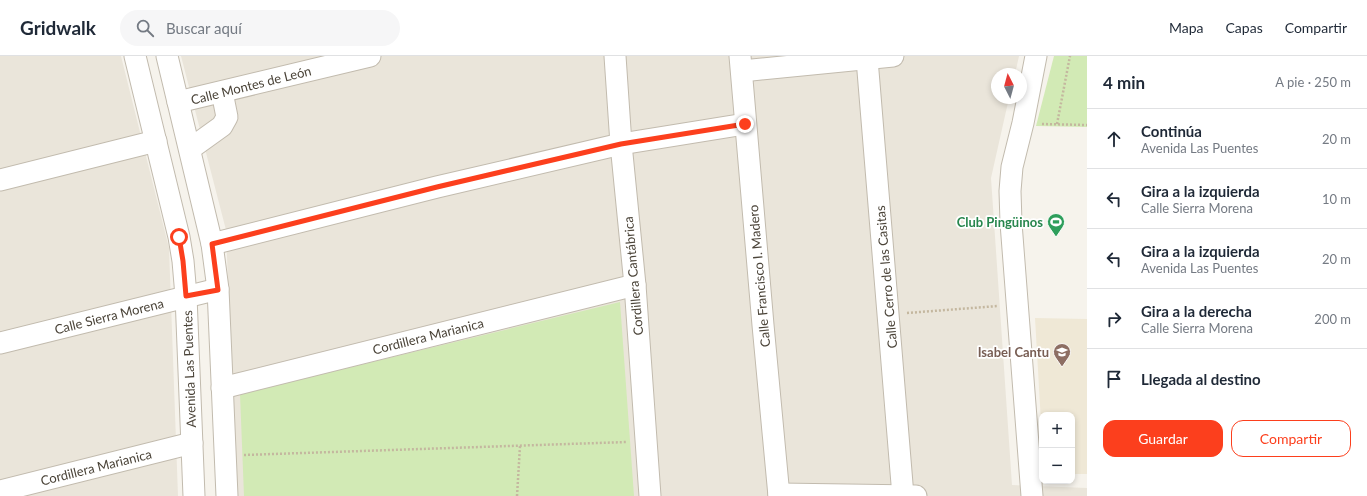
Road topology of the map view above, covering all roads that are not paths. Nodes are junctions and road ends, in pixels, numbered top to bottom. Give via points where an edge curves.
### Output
1 (135, 56) edge
2 (167, 56) edge
3 (370, 56) edge
4 (615, 56) edge
5 (893, 56) edge
6 (1036, 56) edge
7 (867, 59) junction
8 (741, 63) edge
9 (222, 92) junction
10 (178, 102) junction
11 (745, 124) junction
12 (156, 141) junction
13 (621, 144) junction
14 (190, 149) junction
15 (0, 180) edge
16 (212, 244) junction
17 (635, 285) junction
18 (218, 290) junction
19 (186, 296) junction
20 (0, 343) edge
21 (222, 388) junction
22 (192, 443) junction
23 (0, 491) edge
24 (779, 495) edge
25 (194, 496) edge
26 (227, 496) edge
27 (650, 496) edge
28 (903, 496) edge
29 (916, 496) edge
30 (1032, 496) edge

1 - 12 street, Avenida Las Puentes
2 - 10 street
3 - 9 street, Calle Montes de León
4 - 13 street, Cordillera Cantábrica
5 - 7 street
6 - 30 street via 1012,168 1010,191
7 - 8 street
7 - 28 street, Calle Cerro de las Casitas
8 - 11 street, Calle Francisco I. Madero
9 - 10 street, Calle Montes de León
9 - 14 street via 227,117 222,126
10 - 14 street
11 - 13 street
11 - 24 street, Calle Francisco I. Madero
12 - 15 street
12 - 19 street, Avenida Las Puentes via 179,237
13 - 16 street
13 - 17 street, Cordillera Cantábrica
14 - 16 street
16 - 18 street
17 - 21 street, Cordillera Marianica
17 - 27 street, Cordillera Cantábrica
18 - 19 street, Calle Sierra Morena
18 - 21 street
19 - 20 street, Calle Sierra Morena
19 - 22 street, Avenida Las Puentes
21 - 26 street
22 - 23 street, Cordillera Marianica
22 - 25 street, Avenida Las Puentes
24 - 28 street
28 - 29 street

